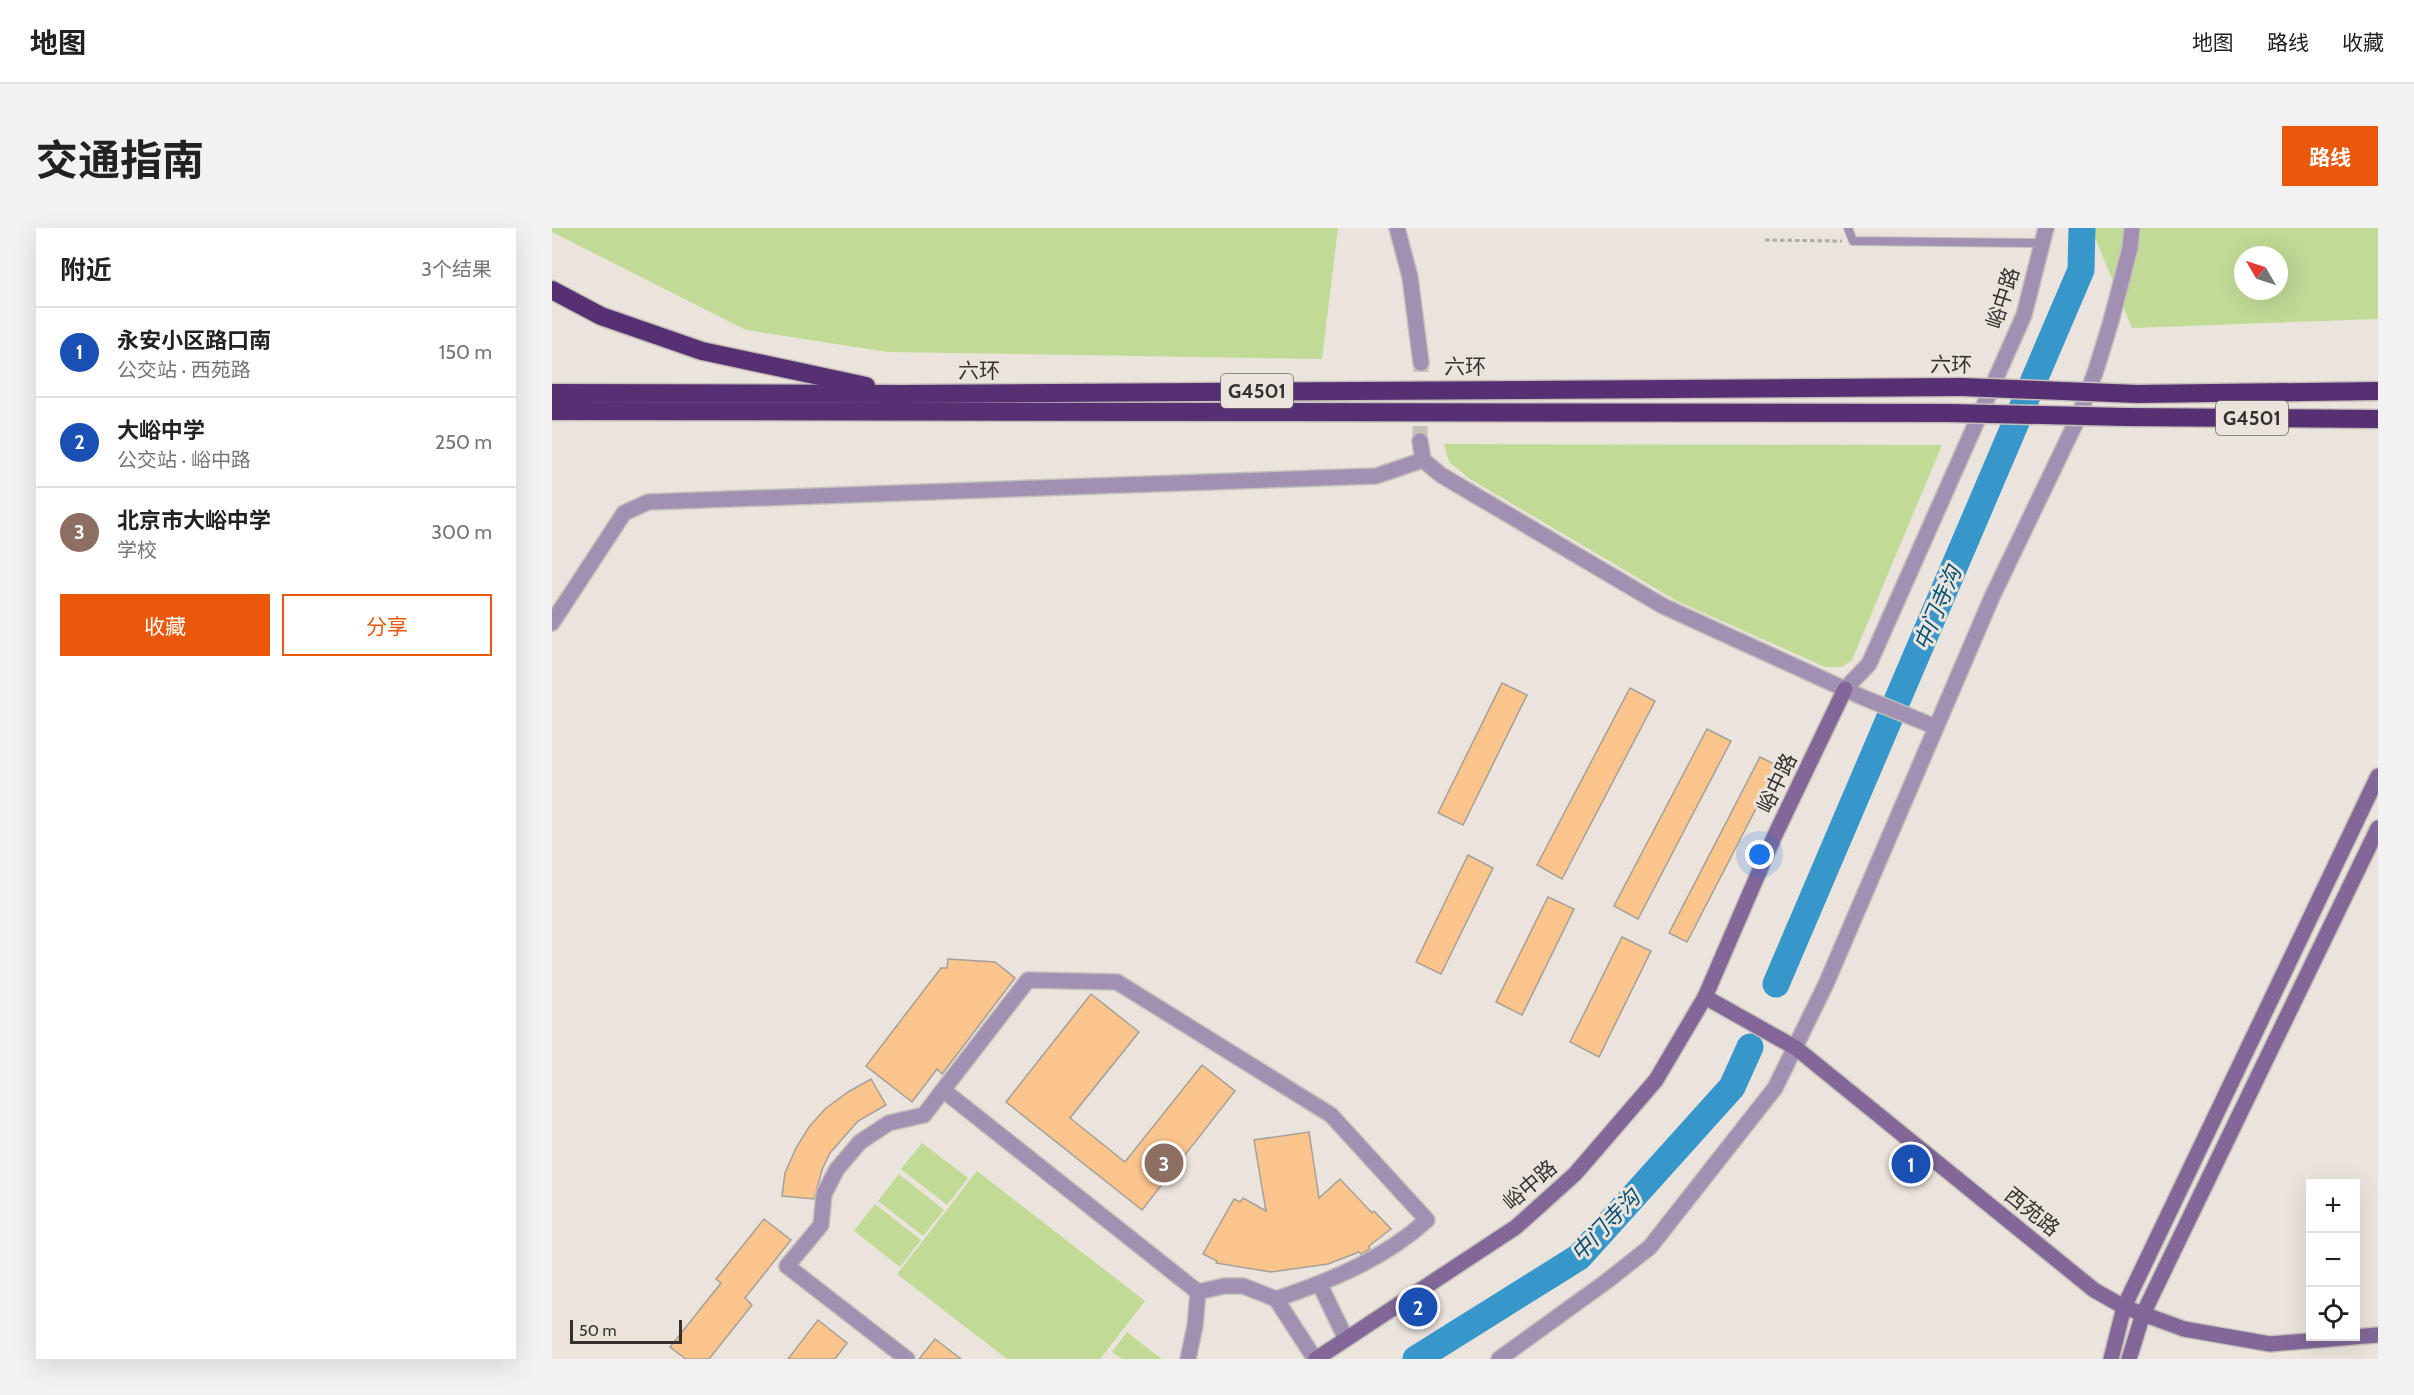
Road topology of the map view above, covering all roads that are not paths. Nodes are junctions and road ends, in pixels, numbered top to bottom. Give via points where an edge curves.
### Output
1 (1397, 228) edge
2 (1848, 228) edge
3 (2132, 228) edge
4 (2044, 235) edge
5 (552, 290) edge
6 (1421, 363) tunnel mouth
7 (2378, 392) edge
8 (552, 393) edge
9 (903, 394) junction
10 (613, 410) junction
11 (552, 411) edge
12 (552, 416) edge
13 (2378, 419) edge
14 (1420, 441) tunnel mouth
15 (1423, 460) junction
16 (552, 623) edge
17 (1845, 689) junction
18 (1935, 727) junction
19 (2378, 776) edge
20 (2378, 828) edge
21 (1705, 997) junction
22 (1796, 1048) junction
23 (943, 1090) junction
24 (1320, 1285) junction
25 (1198, 1292) junction
26 (1276, 1299) junction
27 (2124, 1307) junction
28 (2143, 1314) junction
29 (2378, 1335) edge
30 (1346, 1340) junction
31 (908, 1359) edge
32 (1188, 1359) edge
33 (1315, 1359) edge
34 (1498, 1359) edge
35 (2110, 1359) edge
36 (2129, 1359) edge

1 - 6 street via 1410,277
2 - 4 lane via 1853,241
3 - 18 street via 2111,321 2078,418
4 - 17 street, 峪中路 via 2024,315 1869,664
5 - 9 highway via 601,316 702,351
7 - 9 highway, 六环 / G4501, bridge via 2137,394 1962,387
8 - 9 highway, 六环 / G4501
10 - 11 highway, 六环 / G4501
10 - 12 highway
10 - 13 highway, 六环 / G4501, bridge via 1950,413
14 - 15 street
15 - 16 street via 1376,476 648,502 624,513
15 - 17 street via 1663,606
17 - 18 street
17 - 21 main road, 峪中路 via 1775,835
18 - 22 street
19 - 27 main road
20 - 28 main road
21 - 22 main road, 西苑路
21 - 30 main road, 峪中路 via 1656,1080 1569,1180 1516,1227
22 - 27 main road, 西苑路 via 2094,1290
22 - 34 street via 1775,1088 1650,1247
23 - 24 street via 1028,980 1117,982 1331,1115 1427,1220 1368,1262
23 - 25 street
23 - 31 street via 924,1115 890,1123 860,1142 837,1169 824,1194 821,1225 787,1266
24 - 26 street
24 - 30 street
25 - 26 street via 1243,1286
25 - 32 street
26 - 33 street
27 - 28 main road, 西苑路
27 - 35 main road
28 - 29 main road, 西苑路 via 2184,1329 2270,1344
28 - 36 main road
30 - 33 main road, 峪中路

